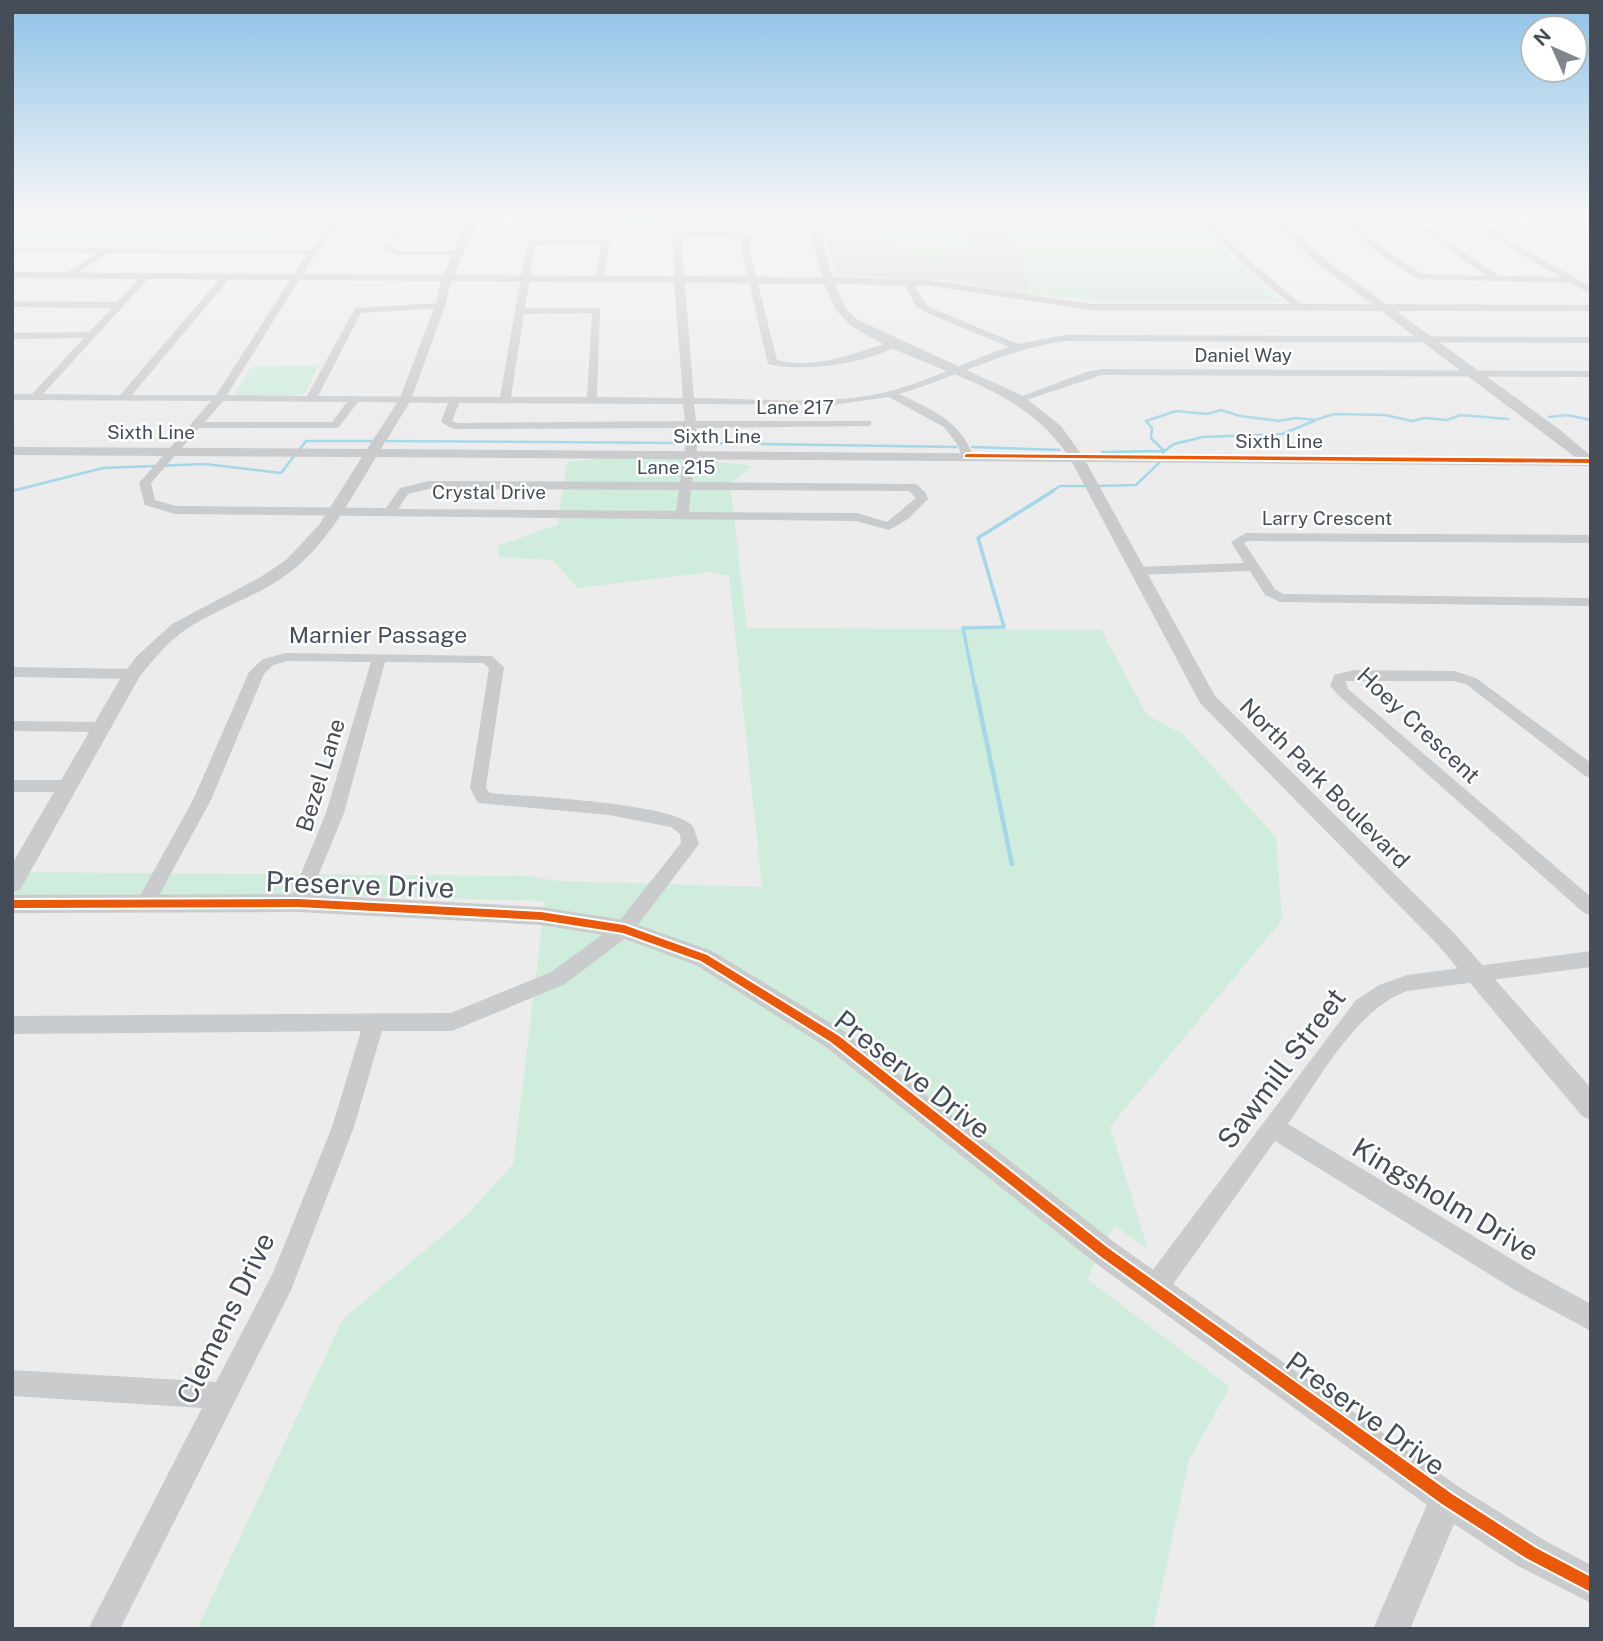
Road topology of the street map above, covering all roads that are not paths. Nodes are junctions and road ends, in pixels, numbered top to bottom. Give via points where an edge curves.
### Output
1 (132, 292) edge
2 (214, 292) edge
3 (287, 292) edge
4 (444, 292) edge
5 (523, 292) edge
6 (679, 292) edge
7 (755, 292) edge
8 (834, 292) edge
9 (912, 292) edge
10 (992, 292) edge
11 (1281, 292) edge
12 (1361, 292) edge
13 (12, 304) edge
14 (120, 305) junction
15 (440, 306) junction
16 (1299, 307) junction
17 (1383, 308) junction
18 (1591, 308) edge
19 (519, 311) junction
20 (92, 335) junction
21 (12, 336) edge
22 (1426, 340) junction
23 (1591, 340) edge
24 (897, 343) junction
25 (1019, 348) junction
26 (956, 370) junction
27 (1471, 374) junction
28 (1591, 374) edge
29 (890, 394) junction
30 (12, 397) edge
31 (34, 398) junction
32 (123, 398) junction
33 (219, 399) junction
34 (312, 399) junction
35 (1020, 399) junction
36 (354, 400) junction
37 (405, 400) junction
38 (455, 400) junction
39 (505, 401) junction
40 (592, 401) junction
41 (844, 401) junction
42 (688, 402) junction
43 (196, 425) junction
44 (691, 425) junction
45 (12, 451) edge
46 (173, 452) junction
47 (371, 453) junction
48 (691, 455) junction
49 (967, 456) junction
50 (1076, 457) junction
51 (1590, 461) edge
52 (687, 486) junction
53 (335, 511) junction
54 (390, 511) junction
55 (682, 515) junction
56 (889, 526) joint
57 (1591, 539) edge
58 (1253, 567) junction
59 (1136, 571) junction
60 (1591, 602) edge
61 (379, 659) junction
62 (12, 672) edge
63 (132, 674) junction
64 (12, 726) edge
65 (103, 727) junction
66 (1591, 772) edge
67 (12, 786) edge
68 (69, 786) junction
69 (12, 884) edge
70 (145, 903) junction
71 (298, 903) junction
72 (12, 904) edge
73 (1591, 908) edge
74 (624, 929) junction
75 (1591, 959) edge
76 (1477, 973) junction
77 (374, 1022) junction
78 (12, 1025) edge
79 (1591, 1108) edge
80 (1272, 1127) junction
81 (1155, 1288) junction
82 (1591, 1318) edge
83 (12, 1383) edge
84 (222, 1396) junction
85 (1447, 1499) junction
86 (1591, 1585) edge
87 (103, 1629) edge
88 (1391, 1629) edge

1 - 14 street
2 - 32 street
3 - 33 street
4 - 15 street
5 - 19 street
6 - 42 street
7 - 24 street via 772,362 828,363
8 - 24 street, North Park Boulevard via 849,318
9 - 25 street via 925,309
10 - 16 street via 1083,306
11 - 16 street
12 - 17 street
13 - 14 street
14 - 20 street
15 - 34 street via 358,310
15 - 37 street
16 - 17 street
17 - 18 street
17 - 22 street
19 - 39 street
19 - 40 street via 597,310
20 - 21 street
20 - 31 street
22 - 23 street
22 - 25 street via 1073,338
22 - 27 street
24 - 26 street, North Park Boulevard
25 - 26 street
26 - 29 street
26 - 35 street, North Park Boulevard
27 - 28 street, Daniel Way
27 - 35 street, Daniel Way via 1102,372
27 - 51 street
29 - 41 street
29 - 49 street via 939,418 965,443
30 - 31 street
31 - 32 street
32 - 33 street
33 - 34 street
33 - 43 street
34 - 36 street
35 - 50 street, North Park Boulevard via 1056,429
36 - 37 street
36 - 43 street via 335,425
37 - 38 street
37 - 47 street
38 - 39 street
38 - 44 street via 446,422 454,426
39 - 40 street
40 - 42 street
41 - 42 street
41 - 44 street, Lane 217 via 867,423
42 - 44 street
43 - 46 street
44 - 48 street
45 - 46 street, Sixth Line
46 - 47 street, Sixth Line
46 - 53 street, Crystal Drive via 145,483 149,502 175,510
47 - 48 street, Sixth Line
47 - 53 street
48 - 49 street, Sixth Line
48 - 52 street
49 - 50 street, Sixth Line
50 - 51 street, Sixth Line
50 - 59 street, North Park Boulevard
52 - 54 street, Lane 215 via 421,485 404,491
52 - 55 street
52 - 56 street, Lane 215 via 912,487 920,491 922,499
53 - 54 street, Crystal Drive
53 - 63 street via 295,561 164,637
54 - 55 street, Crystal Drive
55 - 56 street, Crystal Drive via 857,517
57 - 58 street, Larry Crescent via 1240,539 1239,546
58 - 59 street
58 - 60 street, Larry Crescent via 1270,592 1288,600
59 - 76 street, North Park Boulevard via 1207,699
61 - 70 street, Marnier Passage via 286,657 257,671 202,800
61 - 71 street, Bezel Lane via 335,813
61 - 74 street, Marnier Passage via 479,659 497,667 478,788 484,799 609,809 686,827 690,844
62 - 63 street
63 - 65 street
64 - 65 street
65 - 68 street
66 - 73 street, Hoey Crescent via 1464,678 1339,678 1343,692
67 - 68 street
68 - 69 street
70 - 71 street, Preserve Drive
70 - 72 street, Preserve Drive
71 - 74 street, Preserve Drive via 541,916
74 - 77 street, Marnier Passage via 558,978 452,1022
74 - 81 street, Preserve Drive via 704,958 835,1039
75 - 76 street, Sawmill Street
76 - 79 street, North Park Boulevard
76 - 80 street, Sawmill Street via 1406,983 1373,997 1357,1011
77 - 78 street, Marnier Passage
77 - 84 street, Clemens Drive via 343,1127 282,1281
80 - 81 street, Sawmill Street
80 - 82 street, Kingsholm Drive
81 - 85 street, Preserve Drive
83 - 84 street
84 - 87 street, Clemens Drive
85 - 86 street, Preserve Drive
85 - 88 street

